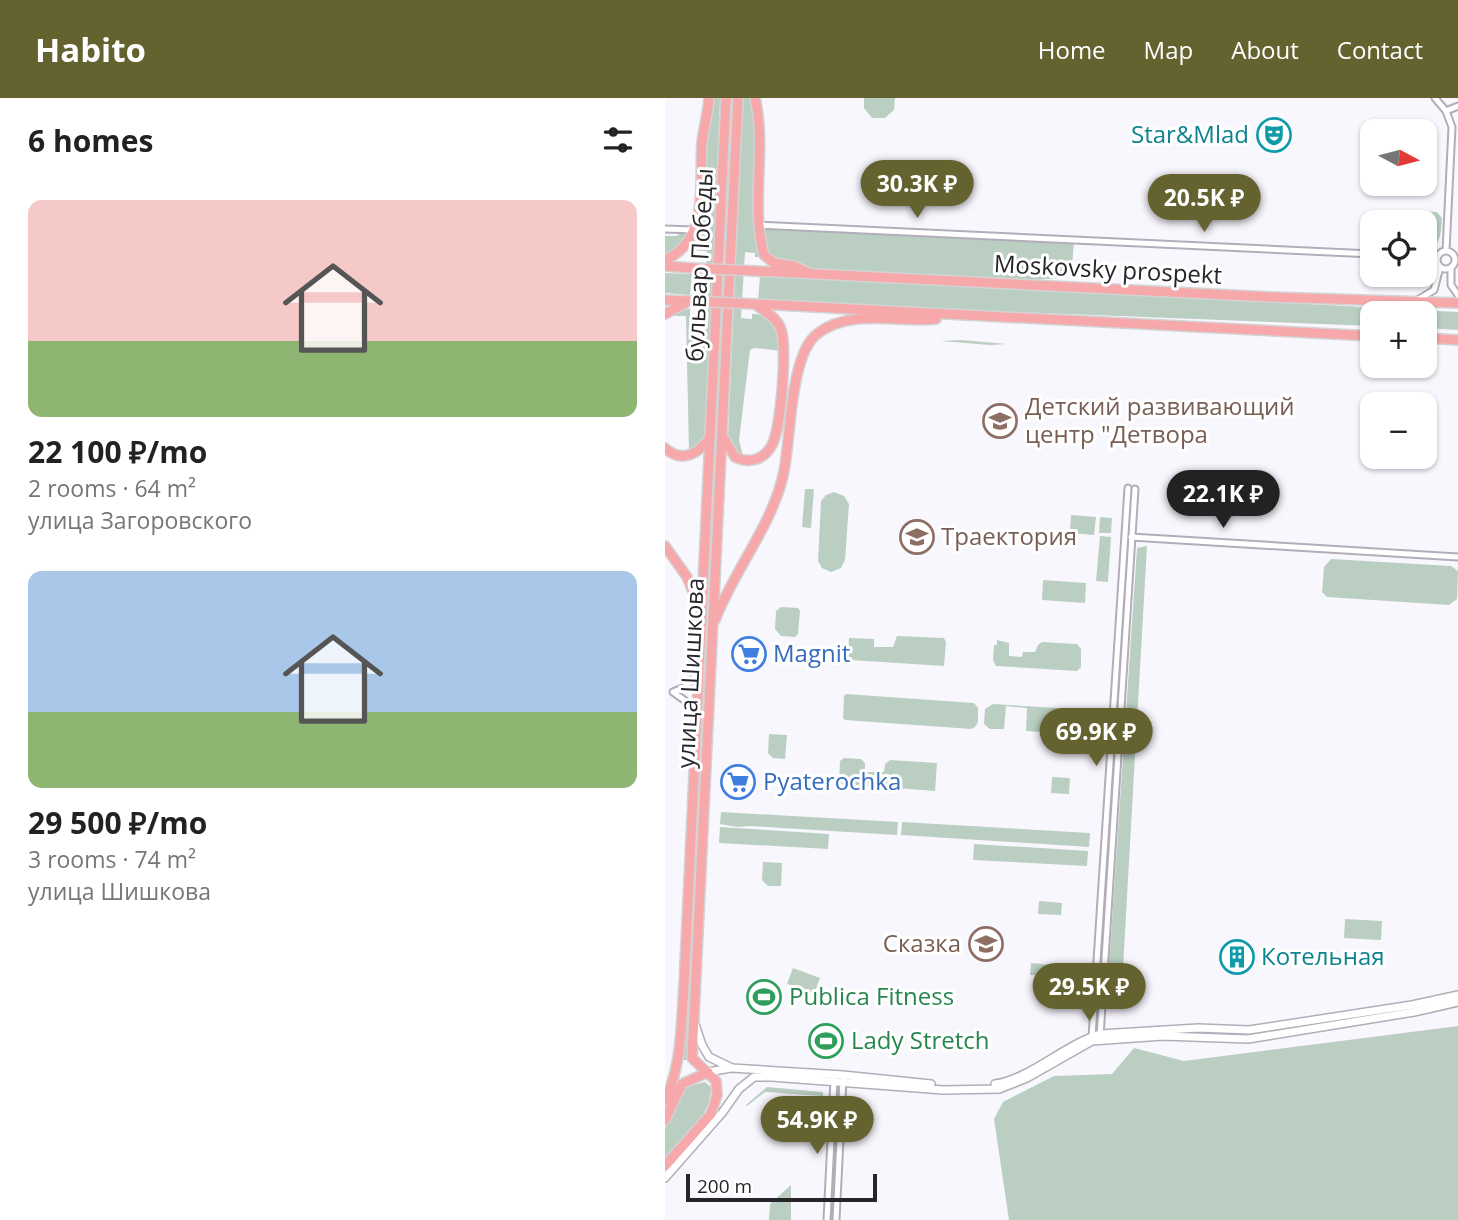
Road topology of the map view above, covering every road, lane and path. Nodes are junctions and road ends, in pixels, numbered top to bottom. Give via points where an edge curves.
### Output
1 (709, 98) edge
2 (726, 98) edge
3 (738, 98) edge
4 (755, 98) edge
5 (1435, 98) edge
6 (1458, 106) edge
7 (1445, 111) junction
8 (759, 225) junction
9 (665, 229) edge
10 (695, 230) junction
11 (1447, 251) junction
12 (1360, 253) edge
13 (1437, 258) joint
14 (1456, 259) edge
15 (665, 260) edge
16 (665, 266) edge
17 (1440, 267) junction
18 (1451, 267) junction
19 (813, 275) junction
20 (1458, 295) edge
21 (665, 300) edge
22 (689, 301) junction
23 (1412, 301) joint
24 (1437, 302) edge
25 (1458, 303) edge
26 (755, 304) junction
27 (665, 314) edge
28 (962, 316) junction
29 (1360, 335) edge
30 (1437, 339) edge
31 (1458, 340) edge
32 (711, 434) junction
33 (722, 435) junction
34 (665, 448) edge
35 (1131, 537) junction
36 (665, 546) edge
37 (1458, 557) edge
38 (702, 615) junction
39 (712, 628) junction
40 (700, 669) junction
41 (665, 691) edge
42 (673, 692) junction
43 (697, 715) junction
44 (692, 825) junction
45 (703, 826) junction
46 (690, 871) junction
47 (700, 871) junction
48 (1458, 995) edge
49 (1458, 1002) edge
50 (695, 1024) junction
51 (1096, 1038) junction
52 (679, 1059) junction
53 (732, 1068) junction
54 (708, 1072) junction
55 (839, 1078) junction
56 (682, 1084) junction
57 (665, 1101) edge
58 (665, 1120) edge
59 (665, 1166) edge
60 (665, 1178) edge
61 (827, 1220) edge
62 (836, 1220) edge

1 - 10 main road
2 - 32 main road, бульвар Победы
3 - 33 main road, бульвар Победы
4 - 8 main road via 761,132
5 - 7 street
6 - 7 street
7 - 11 street via 1452,127
8 - 12 street
8 - 19 main road via 768,260
9 - 10 street
10 - 15 main road via 677,255
11 - 13 street
11 - 14 street
13 - 17 street
14 - 18 street
16 - 19 main road, Moskovsky prospekt, bridge
17 - 18 street
17 - 23 street via 1434,290
18 - 20 street via 1451,285
19 - 23 main road, Moskovsky prospekt
21 - 22 main road
22 - 26 main road, bridge
22 - 27 main road
24 - 25 main road, Moskovsky prospekt
26 - 28 main road
26 - 33 main road via 777,322 784,338 775,434 767,452 751,461 735,457
28 - 29 main road
28 - 39 main road via 855,320 829,327 811,339 801,355 780,485
30 - 31 main road
32 - 34 main road via 691,455 676,455
32 - 38 main road, улица Шишкова
33 - 39 main road, улица Шишкова
35 - 37 street
35 - 51 street
35 - 51 street via 1131,489
36 - 38 main road via 687,577
38 - 40 main road, улица Шишкова
39 - 45 main road, улица Шишкова
40 - 42 street via 685,687
40 - 43 main road, улица Шишкова
41 - 42 street
42 - 43 street
43 - 44 main road, улица Шишкова
44 - 45 main road
44 - 46 main road, улица Шишкова
45 - 47 main road, улица Шишкова
46 - 47 main road
46 - 52 main road, улица Шишкова
47 - 50 main road, улица Шишкова
48 - 51 street via 1257,1030 1198,1028
49 - 51 street via 1248,1039
50 - 53 street via 709,1057
50 - 54 main road, улица Шишкова via 692,1058
51 - 55 street via 999,1084 943,1086
52 - 56 main road
52 - 57 main road, улица Шишкова
53 - 54 street
53 - 55 street
54 - 56 main road
54 - 59 main road, улица Шишкова via 716,1081 717,1095 711,1114
55 - 60 street via 754,1077
55 - 61 street
55 - 62 street
56 - 58 main road

